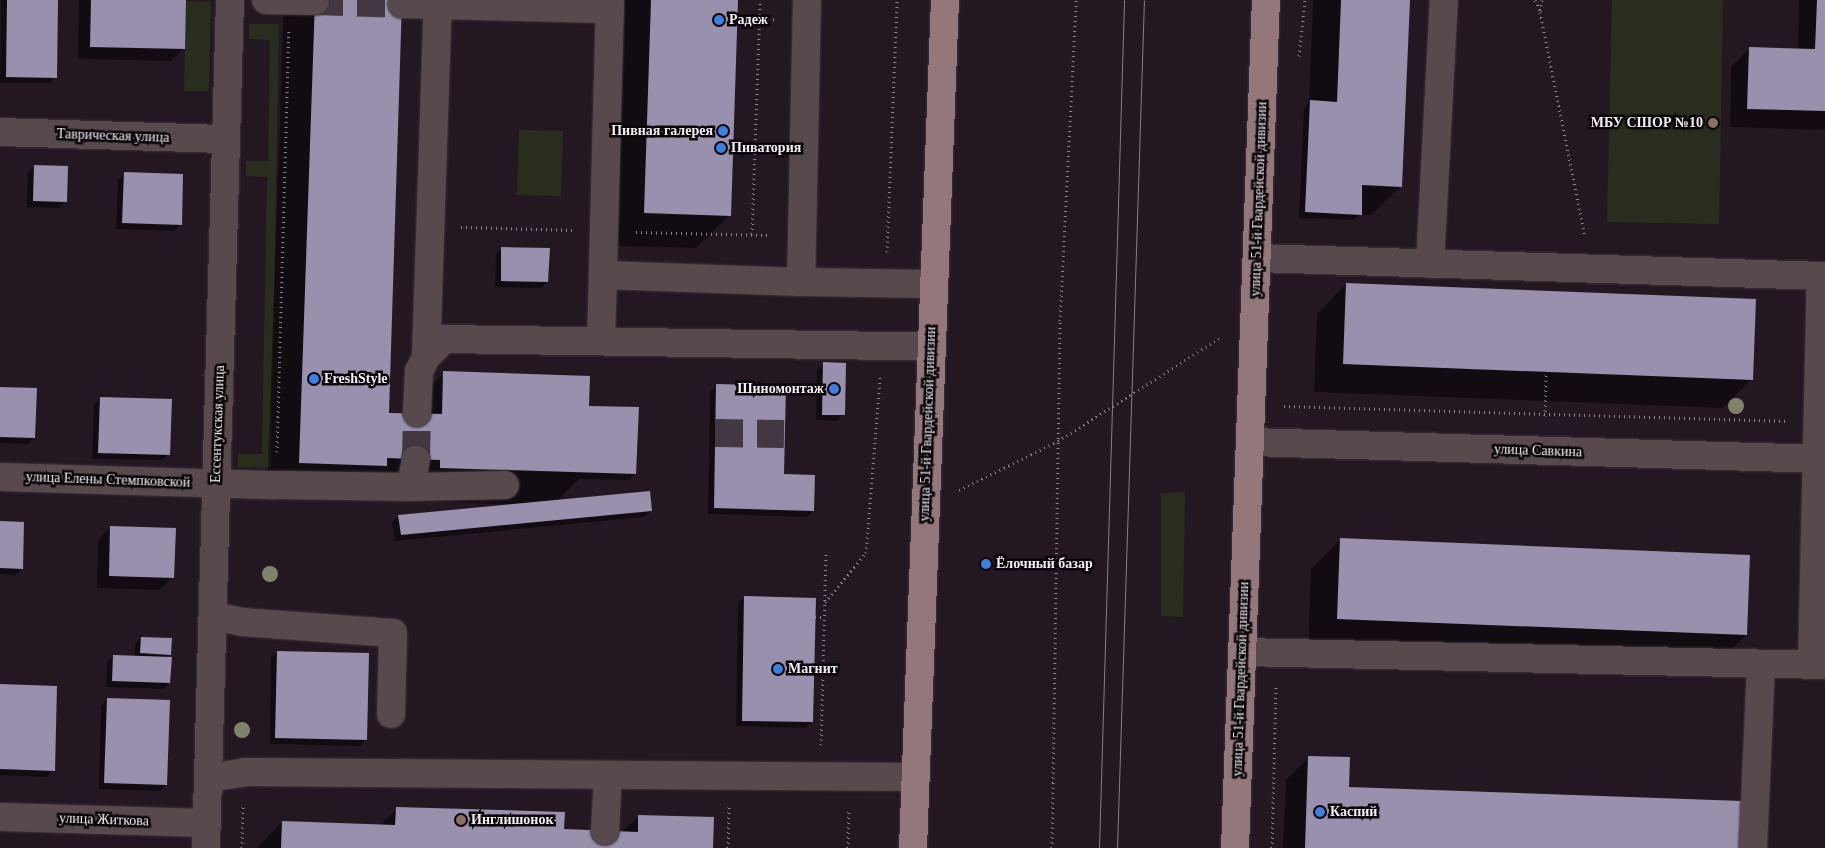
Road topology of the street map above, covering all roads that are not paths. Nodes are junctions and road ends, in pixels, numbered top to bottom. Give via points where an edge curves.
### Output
1 (230, 0) edge
2 (807, 0) edge
3 (945, 0) edge
4 (1266, 0) edge
5 (1444, 0) edge
6 (402, 4) dead end
7 (438, 4) junction
8 (610, 4) edge
9 (0, 132) edge
10 (226, 139) junction
11 (1257, 258) junction
12 (1430, 264) junction
13 (603, 275) junction
14 (1823, 276) edge
15 (801, 282) junction
16 (933, 284) junction
17 (601, 341) junction
18 (930, 347) junction
19 (426, 357) junction
20 (417, 413) tunnel mouth
21 (1251, 442) junction
22 (416, 459) tunnel mouth
23 (1821, 459) edge
24 (0, 477) edge
25 (216, 483) junction
26 (505, 485) dead end
27 (411, 487) junction
28 (214, 616) junction
29 (1242, 652) junction
30 (1761, 664) junction
31 (1819, 665) edge
32 (391, 714) dead end
33 (608, 776) junction
34 (915, 777) junction
35 (209, 778) junction
36 (0, 817) edge
37 (605, 831) dead end
38 (207, 835) edge
39 (913, 848) edge
40 (1235, 848) edge
41 (1754, 848) edge

1 - 10 street, Ессентукская улица
2 - 15 street
3 - 16 main road, улица 51-й Гвардейской дивизии
4 - 11 main road, улица 51-й Гвардейской дивизии
5 - 12 street
6 - 7 street
7 - 8 street
7 - 19 street
8 - 13 street
9 - 10 street, Таврическая улица
10 - 25 street, Ессентукская улица
11 - 12 street
11 - 21 main road, улица 51-й Гвардейской дивизии
12 - 14 street
13 - 15 street
13 - 17 street
14 - 23 street via 1818,421
15 - 16 street
16 - 18 main road, улица 51-й Гвардейской дивизии
17 - 18 street
17 - 19 street via 444,339
18 - 34 main road, улица 51-й Гвардейской дивизии
19 - 20 street via 419,371
21 - 23 street, улица Савкина
21 - 29 main road, улица 51-й Гвардейской дивизии
22 - 27 street
23 - 31 street
24 - 25 street, улица Елены Стемпковской
25 - 27 street, улица Елены Стемпковской
25 - 28 street, Ессентукская улица
26 - 27 street, улица Елены Стемпковской
28 - 32 street via 242,622 393,633
28 - 35 street, Ессентукская улица
29 - 30 street
29 - 40 main road, улица 51-й Гвардейской дивизии
30 - 31 street
30 - 41 street
33 - 34 street
33 - 35 street via 245,772
33 - 37 street
34 - 39 main road, улица 51-й Гвардейской дивизии
35 - 38 street, Ессентукская улица
36 - 38 street, улица Житкова

